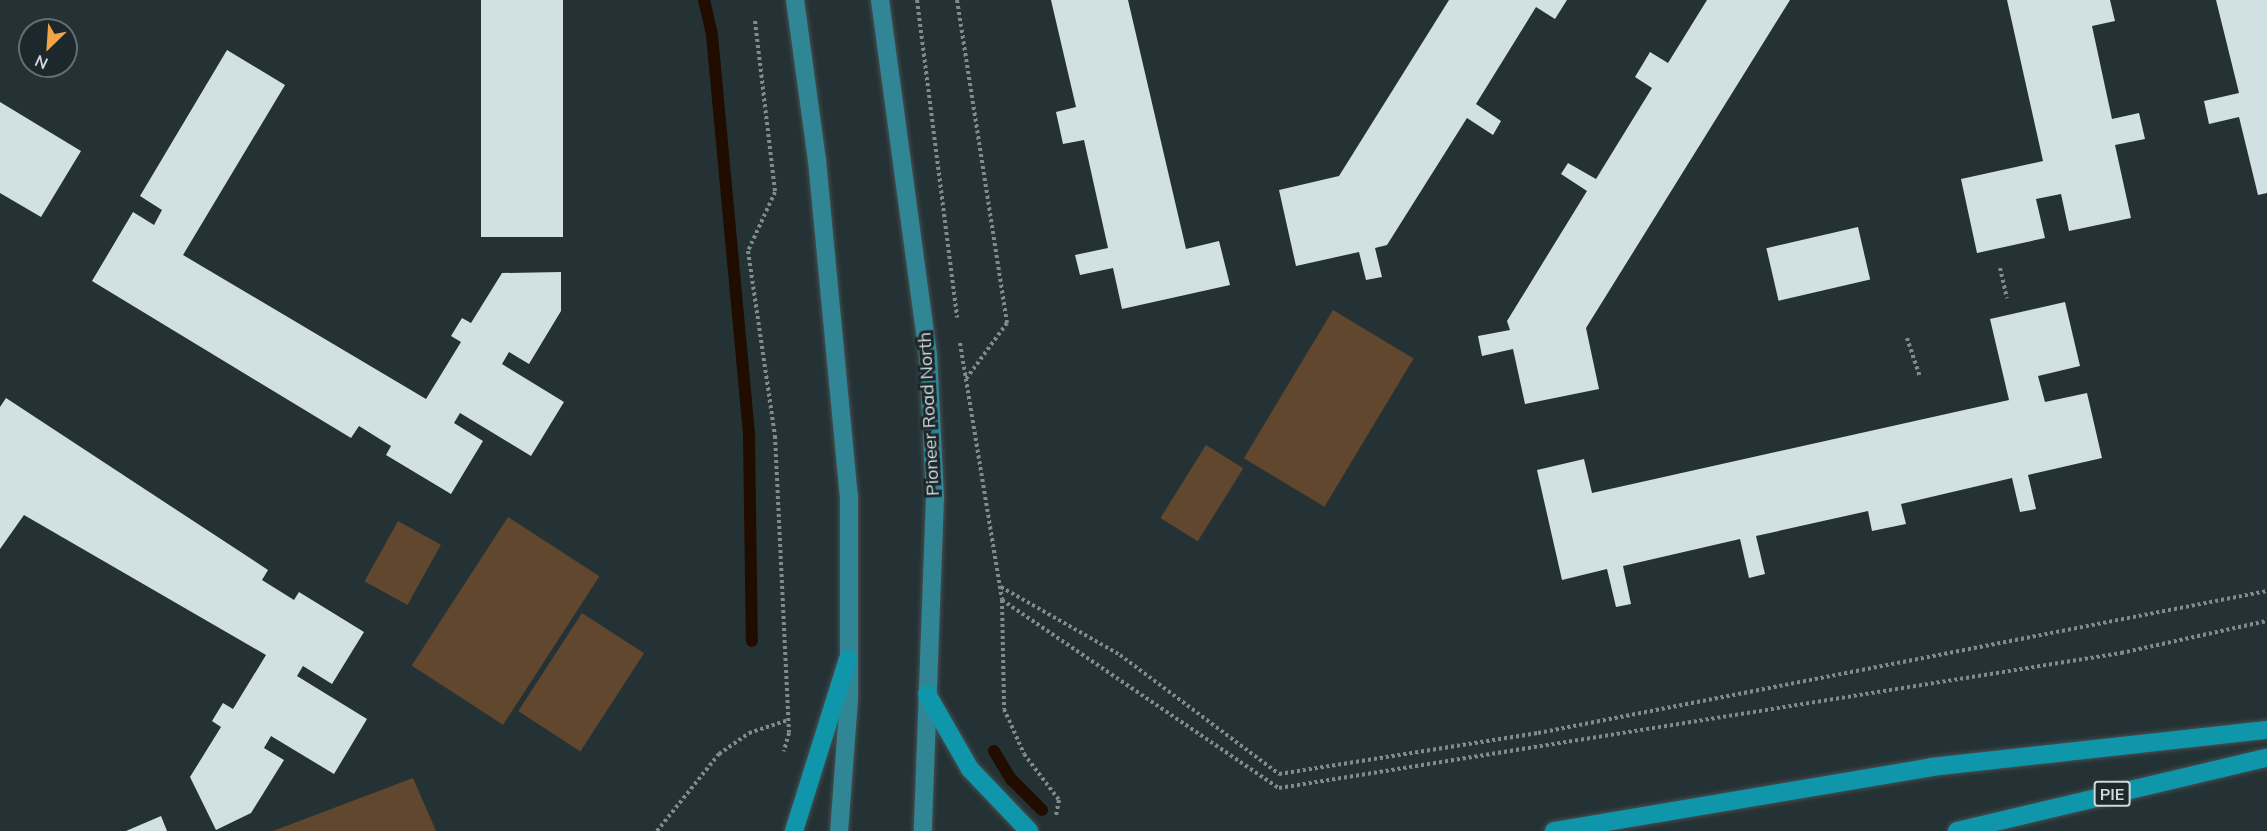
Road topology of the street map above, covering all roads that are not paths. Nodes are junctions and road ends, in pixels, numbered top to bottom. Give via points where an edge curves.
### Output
1 (795, 0) edge
2 (880, 0) edge
3 (848, 659) junction
4 (927, 694) junction
5 (2267, 730) edge
6 (2267, 758) edge
7 (794, 831) edge
8 (839, 831) edge
9 (923, 831) edge
10 (1029, 831) edge
11 (1554, 831) edge
12 (1957, 831) edge

1 - 3 main road via 817,160 847,473
2 - 4 main road, Pioneer Road North via 928,354 935,497
3 - 7 highway
3 - 8 main road
4 - 9 main road, Pioneer Road North
4 - 10 highway via 970,769
5 - 11 highway via 1931,767
6 - 12 highway, PIE

